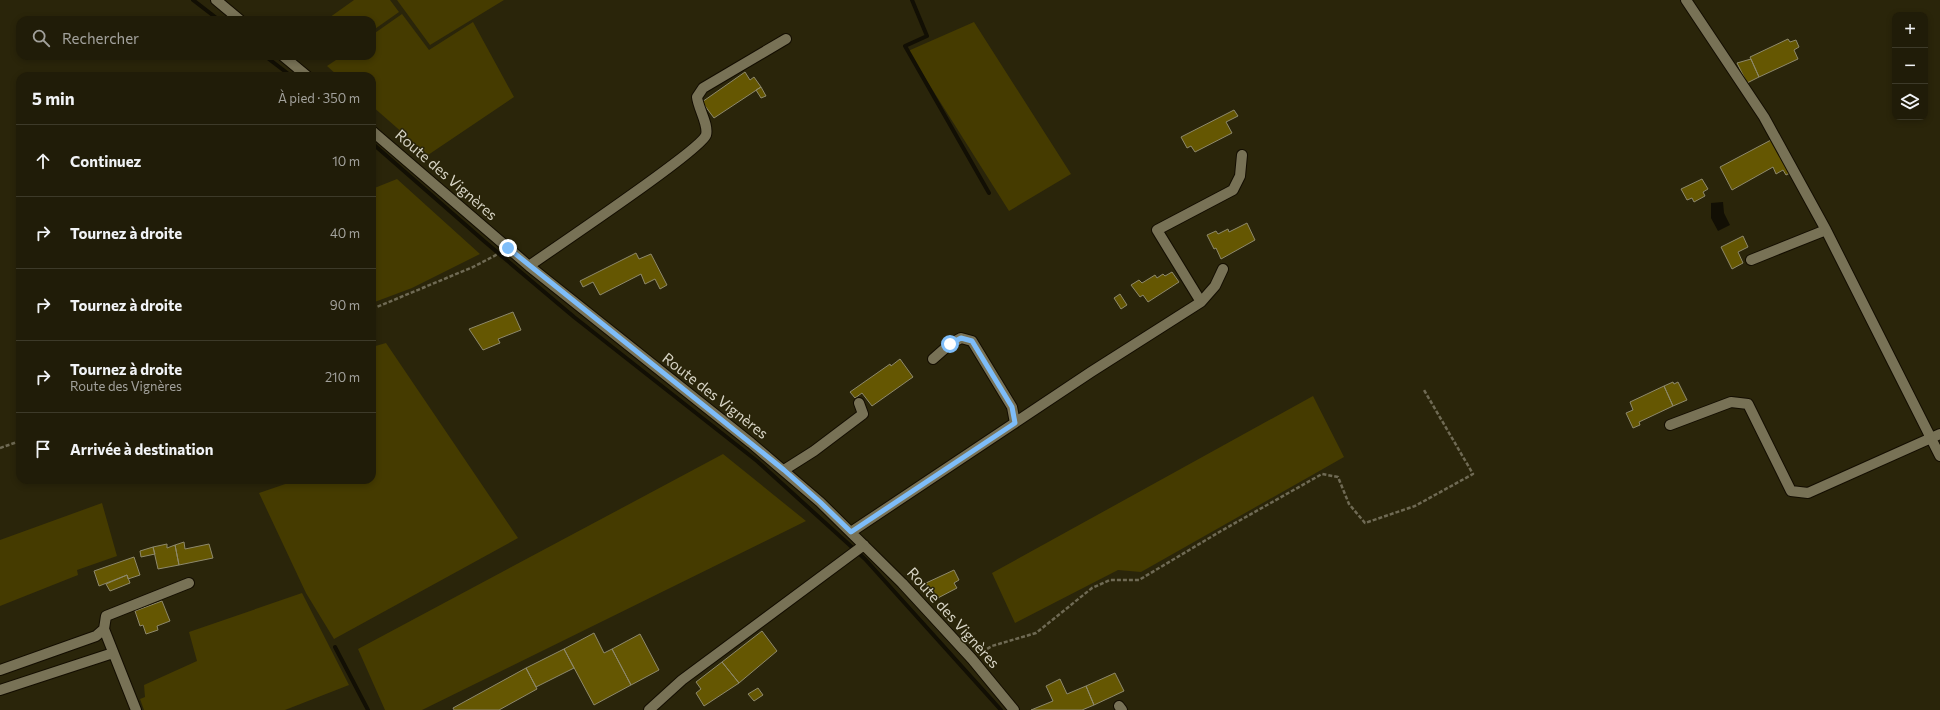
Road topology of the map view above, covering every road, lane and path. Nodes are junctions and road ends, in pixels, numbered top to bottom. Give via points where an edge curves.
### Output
1 (216, 0) edge
2 (1686, 0) edge
3 (235, 16) edge
4 (786, 39) dead end
5 (288, 60) edge
6 (302, 72) edge
7 (376, 134) edge
8 (1242, 156) dead end
9 (1826, 230) junction
10 (493, 256) dead end
11 (1751, 260) dead end
12 (529, 266) junction
13 (1223, 269) dead end
14 (1201, 302) junction
15 (376, 307) edge
16 (933, 358) dead end
17 (1424, 390) dead end
18 (860, 403) dead end
19 (1015, 423) junction
20 (1670, 425) dead end
21 (1935, 436) edge
22 (16, 442) edge
23 (0, 448) edge
24 (1940, 456) edge
25 (784, 470) junction
26 (851, 532) junction
27 (864, 544) junction
28 (188, 583) dead end
29 (104, 629) junction
30 (114, 653) junction
31 (972, 659) junction
32 (0, 670) edge
33 (0, 690) edge
34 (136, 710) edge
35 (649, 710) edge
36 (1014, 710) edge

1 - 3 street
2 - 9 street via 1764,117
4 - 12 street via 703,88 697,97 698,107 706,124 706,134 701,143
5 - 6 street
7 - 12 street, Route des Vignères
8 - 14 street via 1240,176 1233,190 1157,230
9 - 11 street
9 - 21 street
10 - 15 path via 473,267
12 - 25 street, Route des Vignères
13 - 14 street via 1215,286
14 - 19 street
16 - 19 street via 961,338 972,341 1012,407
17 - 31 path via 1473,474 1415,506 1365,523 1349,504 1338,477 1322,474 1139,580 1110,580 1092,588 1036,633 992,646
18 - 25 street via 863,414
19 - 26 street
20 - 21 street via 1731,402 1748,404 1791,491 1808,494
21 - 24 street
22 - 23 path
25 - 26 street, Route des Vignères
26 - 27 street, Route des Vignères
27 - 31 street, Route des Vignères
27 - 35 street via 682,680
28 - 29 street via 106,616
29 - 30 street
29 - 32 street via 96,636
30 - 33 street
30 - 34 street
31 - 36 street, Route des Vignères

